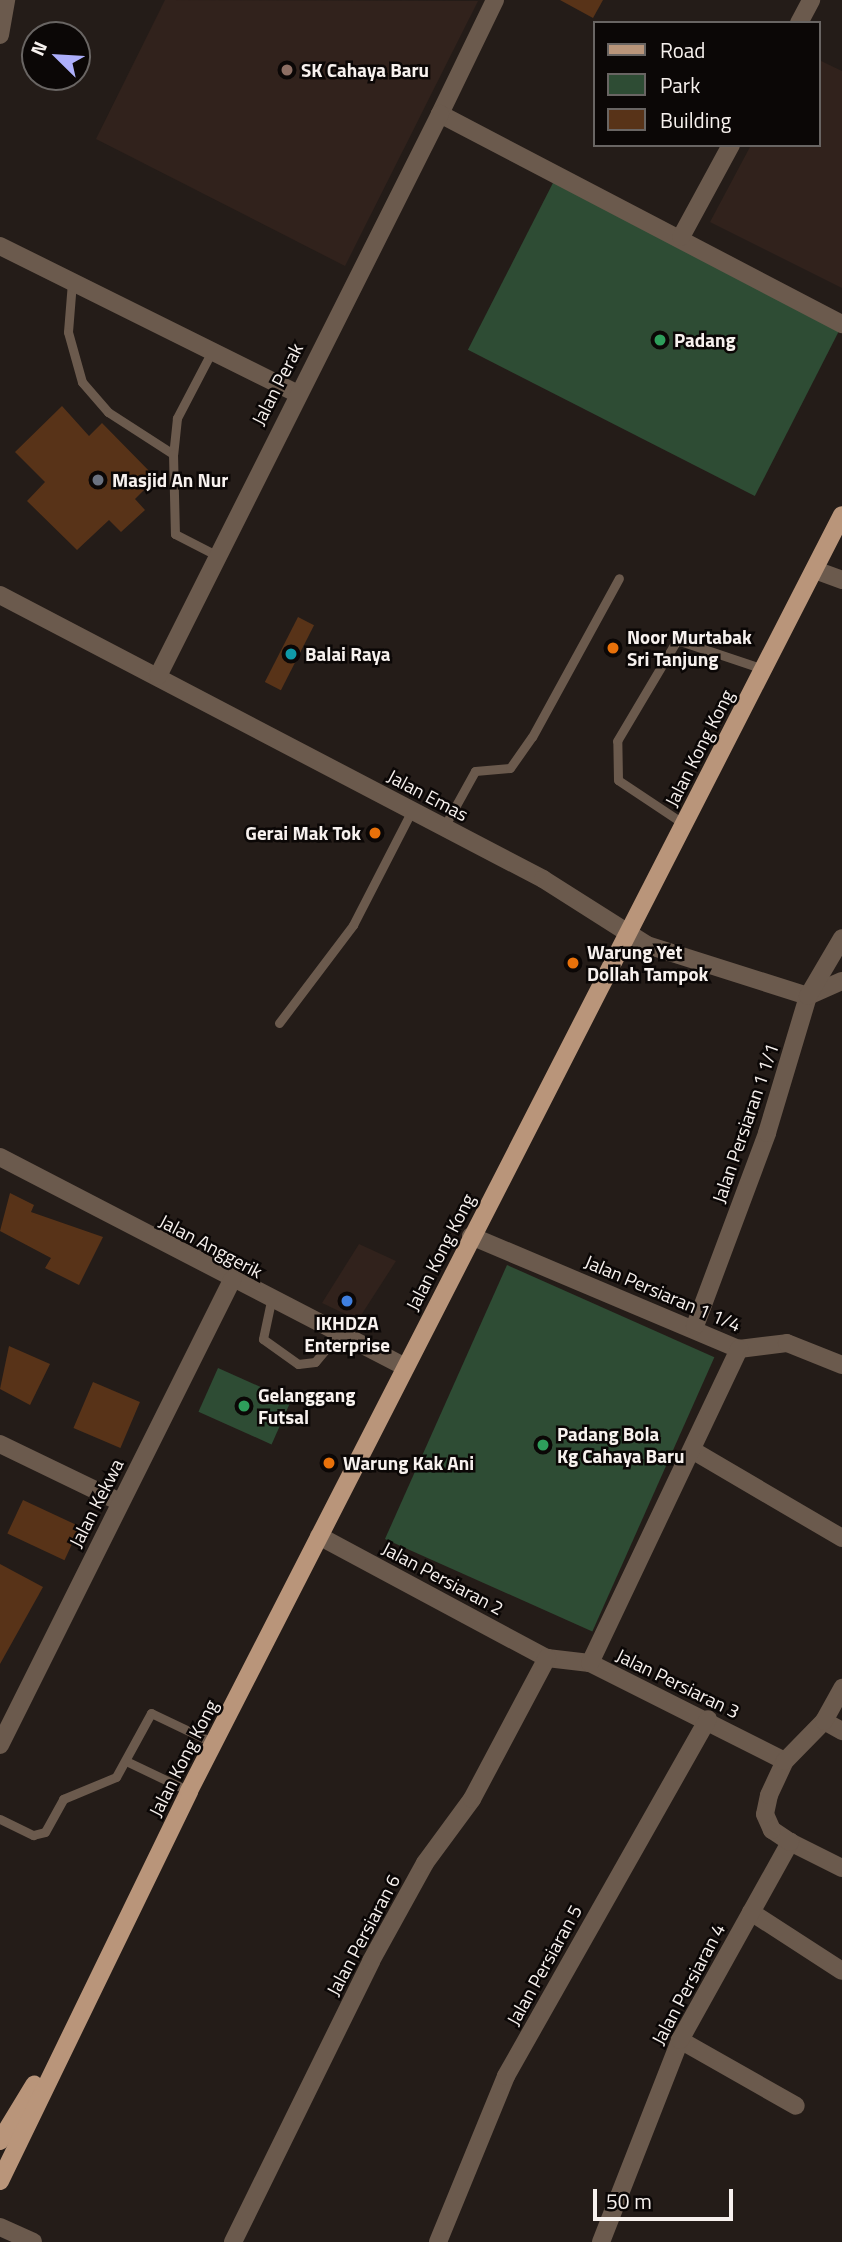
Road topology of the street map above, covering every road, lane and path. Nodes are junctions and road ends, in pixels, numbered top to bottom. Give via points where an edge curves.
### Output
1 (6, 0) edge
2 (495, 0) edge
3 (811, 0) edge
4 (800, 21) edge
5 (0, 35) edge
6 (440, 114) junction
7 (730, 147) edge
8 (681, 237) junction
9 (0, 246) edge
10 (72, 282) junction
11 (842, 324) edge
12 (212, 351) junction
13 (296, 393) junction
14 (173, 454) junction
15 (842, 515) edge
16 (216, 555) junction
17 (815, 570) junction
18 (619, 578) dead end
19 (842, 580) edge
20 (0, 595) edge
21 (763, 669) junction
22 (158, 676) junction
23 (412, 810) junction
24 (684, 824) junction
25 (444, 827) junction
26 (629, 934) junction
27 (842, 938) edge
28 (842, 981) edge
29 (808, 996) junction
30 (279, 1023) dead end
31 (0, 1157) edge
32 (471, 1236) junction
33 (232, 1280) junction
34 (271, 1301) junction
35 (695, 1326) junction
36 (337, 1336) junction
37 (739, 1349) junction
38 (842, 1364) edge
39 (405, 1367) junction
40 (0, 1444) edge
41 (692, 1450) junction
42 (120, 1502) junction
43 (319, 1536) junction
44 (842, 1538) edge
45 (547, 1657) junction
46 (590, 1663) junction
47 (842, 1688) edge
48 (708, 1719) junction
49 (824, 1721) junction
50 (842, 1731) edge
51 (214, 1743) junction
52 (0, 1745) edge
53 (126, 1761) junction
54 (785, 1761) junction
55 (189, 1791) junction
56 (0, 1819) edge
57 (790, 1842) junction
58 (842, 1868) edge
59 (751, 1912) junction
60 (842, 1971) edge
61 (80, 2011) junction
62 (680, 2040) junction
63 (796, 2106) dead end
64 (0, 2141) edge
65 (0, 2181) edge
66 (0, 2227) edge
67 (33, 2242) edge
68 (233, 2242) edge
69 (438, 2242) edge
70 (601, 2242) edge

1 - 5 street
2 - 6 street, Jalan Perak
3 - 4 street
6 - 8 street
6 - 13 street, Jalan Perak
7 - 8 street
8 - 11 street
9 - 10 street
10 - 12 street
10 - 14 lane via 68,332 82,382 108,412
12 - 13 street
12 - 14 lane via 177,418
13 - 16 street, Jalan Perak
14 - 16 lane via 175,534
15 - 17 main road, Jalan Kong Kong
16 - 22 street, Jalan Perak
17 - 19 street
17 - 21 main road, Jalan Kong Kong
18 - 25 lane via 532,737 510,768 475,771
20 - 22 street, Jalan Emas
21 - 24 main road, Jalan Kong Kong
21 - 24 lane via 677,640 617,741 618,780
22 - 23 street, Jalan Emas
23 - 25 street, Jalan Emas
23 - 30 lane via 353,925
24 - 26 main road, Jalan Kong Kong
25 - 26 street, Jalan Emas
26 - 29 street, Jalan Emas
26 - 32 main road, Jalan Kong Kong
27 - 29 street, Jalan Persiaran 1 1/1
28 - 29 street
29 - 35 street, Jalan Persiaran 1 1/1 via 767,1133
31 - 33 street, Jalan Anggerik
32 - 35 street, Jalan Persiaran 1 1/4
32 - 39 main road, Jalan Kong Kong
33 - 34 street, Jalan Anggerik
33 - 42 street, Jalan Kekwa
34 - 36 street, Jalan Anggerik
34 - 36 lane via 263,1339 298,1364 315,1362
35 - 37 street, Jalan Persiaran 1 1/4
36 - 39 street, Jalan Anggerik
37 - 38 street, Jalan Persiaran 1 1/4 via 787,1343
37 - 41 street
39 - 43 main road, Jalan Kong Kong
40 - 42 street
41 - 44 street
41 - 46 street
42 - 52 street, Jalan Kekwa
43 - 45 street, Jalan Persiaran 2
43 - 51 main road, Jalan Kong Kong
45 - 46 street, Jalan Persiaran 3
45 - 68 street, Jalan Persiaran 6 via 472,1799 425,1863 371,1961
46 - 48 street, Jalan Persiaran 3
47 - 49 street
48 - 54 street, Jalan Persiaran 3
48 - 69 street, Jalan Persiaran 5 via 506,2076
49 - 50 street
49 - 54 street
51 - 53 lane via 151,1713
51 - 55 main road, Jalan Kong Kong
53 - 55 lane
53 - 56 lane via 106,1784 63,1799 39,1835
54 - 57 street via 765,1814 772,1830
55 - 61 main road, Jalan Kong Kong
57 - 58 street
57 - 59 street, Jalan Persiaran 4
59 - 60 street
59 - 62 street, Jalan Persiaran 4
61 - 64 main road, Jalan Kong Kong
61 - 65 main road, Jalan Kong Kong
62 - 63 street
62 - 70 street, Jalan Persiaran 4
66 - 67 street

